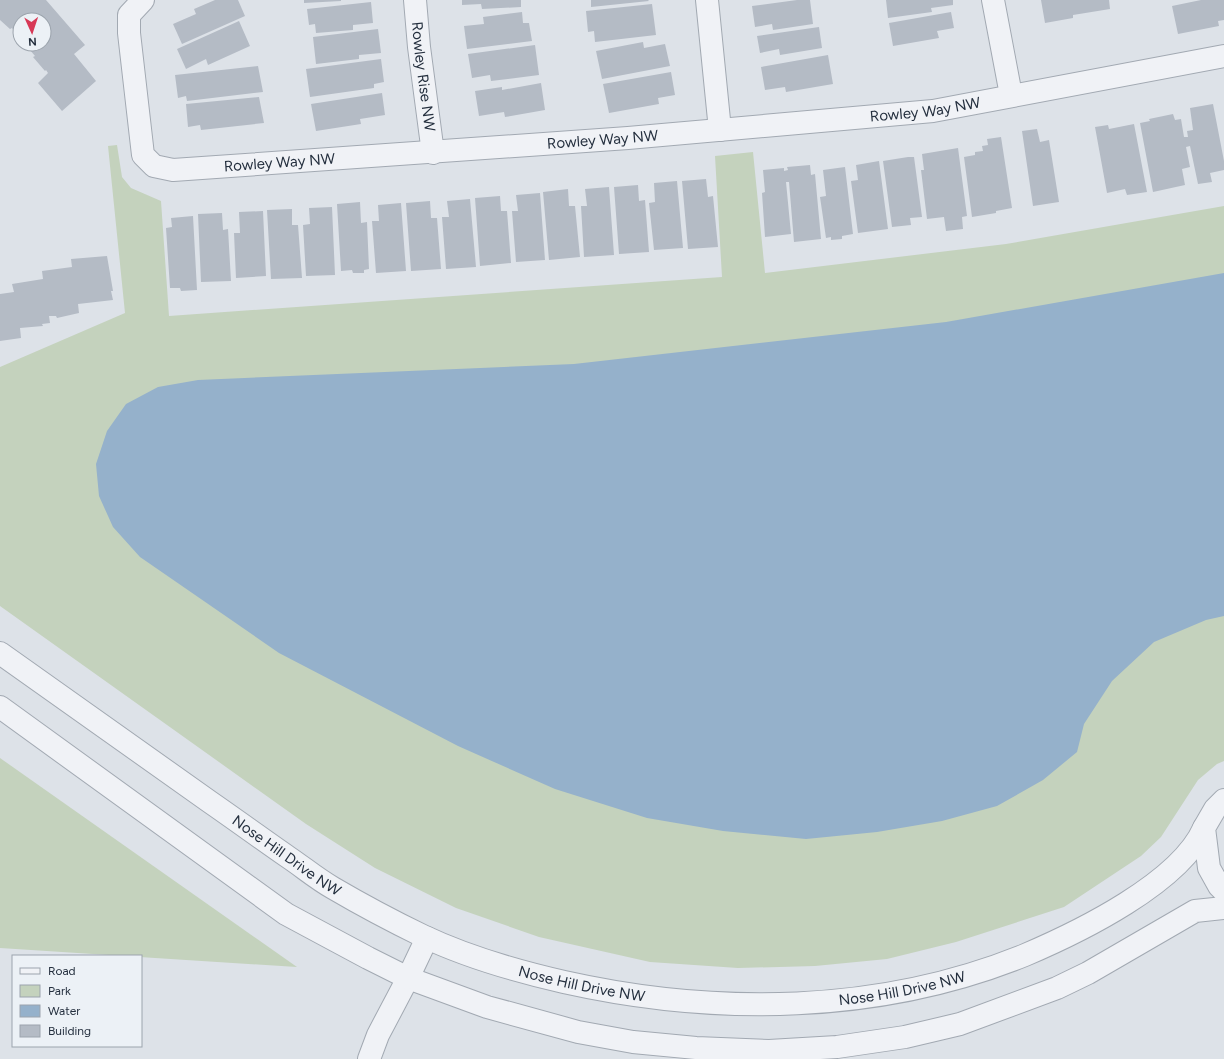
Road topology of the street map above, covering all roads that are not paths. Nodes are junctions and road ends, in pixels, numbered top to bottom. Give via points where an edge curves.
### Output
1 (143, 0) edge
2 (415, 0) edge
3 (707, 0) edge
4 (993, 0) edge
5 (1224, 56) edge
6 (1011, 95) junction
7 (720, 130) junction
8 (433, 153) junction
9 (0, 653) edge
10 (0, 707) edge
11 (1224, 800) edge
12 (1204, 828) junction
13 (1224, 891) edge
14 (1224, 908) edge
15 (427, 938) junction
16 (408, 978) junction
17 (369, 1059) edge

1 - 8 street, Rowley Way NW via 129,15 128,33 143,155 154,166 174,170
2 - 8 street, Rowley Rise NW
3 - 7 street
4 - 6 street
5 - 6 street, Rowley Way NW
6 - 7 street, Rowley Way NW via 933,111
7 - 8 street, Rowley Way NW
9 - 15 street, Nose Hill Drive NW via 330,887
10 - 16 street via 286,914
11 - 12 street, Nose Hill Drive NW
12 - 13 street via 1209,868 1218,886
12 - 15 street, Nose Hill Drive NW via 1194,847 1164,877 1056,942 999,965 937,984 827,1002 779,1004 671,1000 610,992 523,972
14 - 16 street via 1195,911 1088,973 1011,1006 960,1024 905,1037 837,1047 769,1051 633,1042 578,1032 487,1007
15 - 16 street
16 - 17 street via 378,1035

